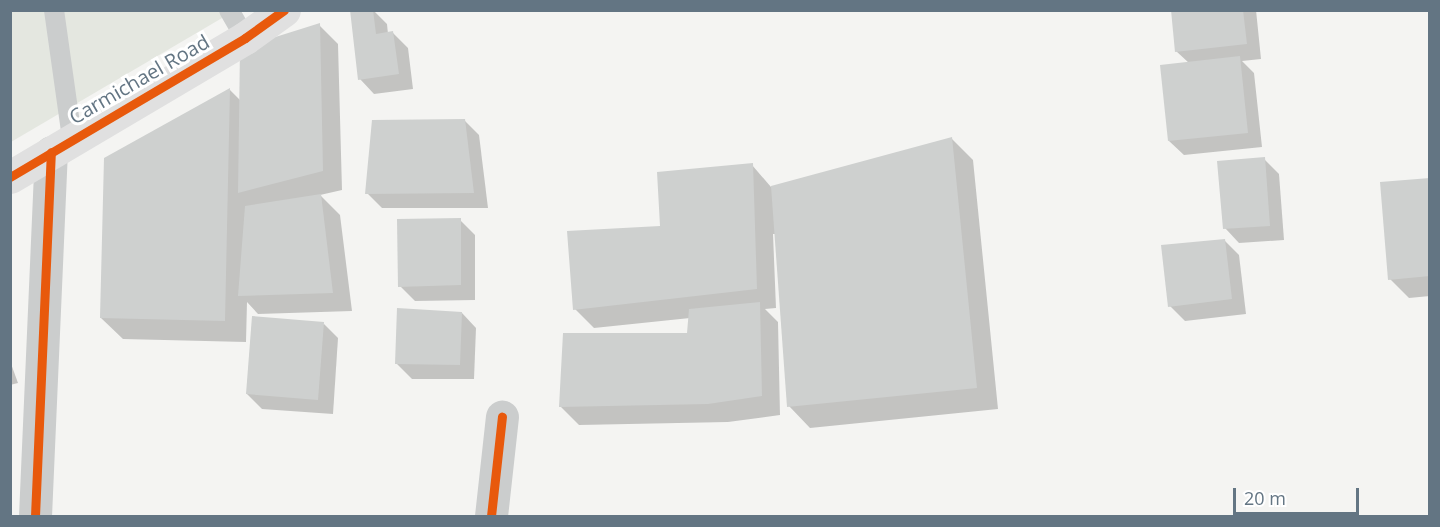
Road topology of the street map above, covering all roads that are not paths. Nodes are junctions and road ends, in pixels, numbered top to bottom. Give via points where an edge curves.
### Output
1 (54, 10) edge
2 (284, 10) edge
3 (237, 24) edge
4 (61, 145) junction
5 (10, 177) edge
6 (502, 417) dead end
7 (35, 516) edge
8 (491, 516) edge

1 - 4 lane
2 - 3 street, Carmichael Road
3 - 4 street, Carmichael Road
4 - 5 street, Carmichael Road
4 - 7 street
6 - 8 street

